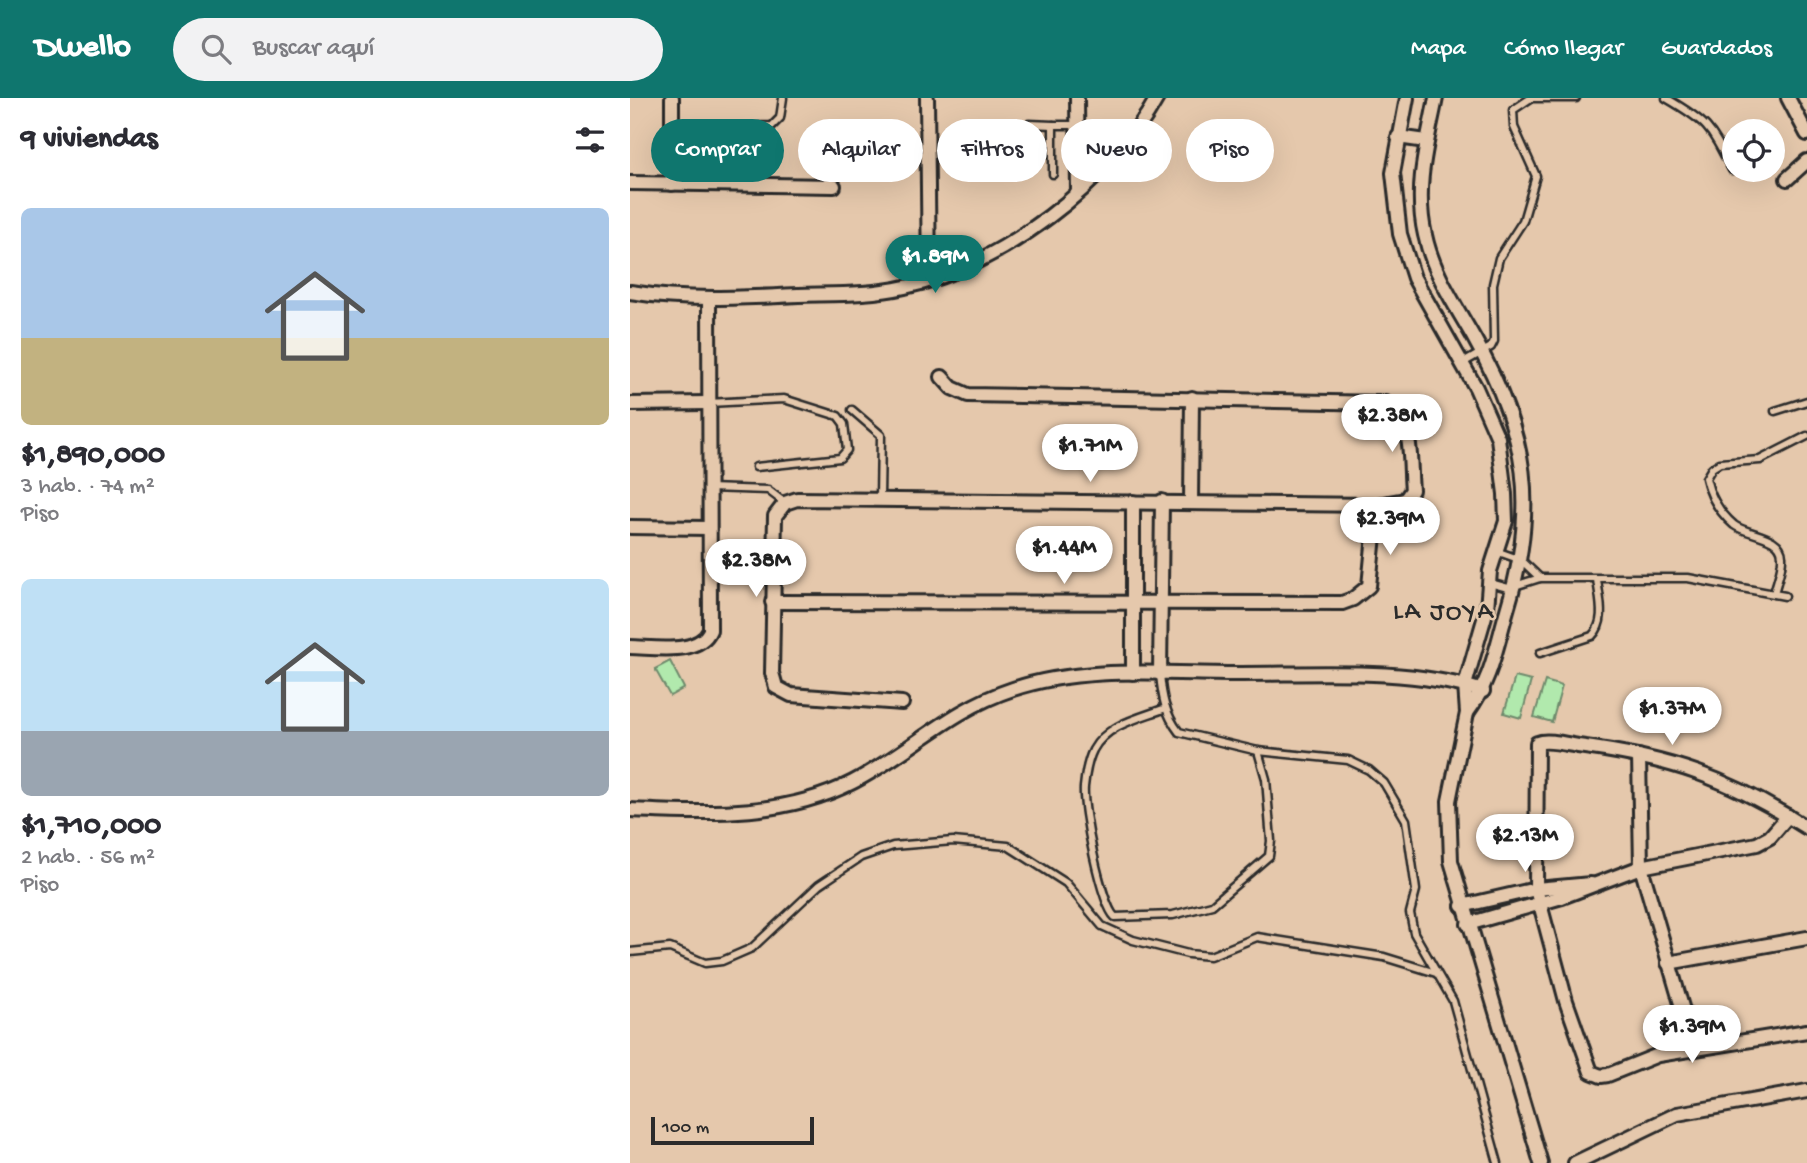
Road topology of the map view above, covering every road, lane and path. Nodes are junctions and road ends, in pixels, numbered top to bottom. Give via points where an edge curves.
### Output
1 (672, 98) edge
2 (783, 98) edge
3 (927, 98) edge
4 (1077, 98) edge
5 (1157, 98) edge
6 (1407, 98) edge
7 (1436, 98) edge
8 (1576, 98) edge
9 (1666, 98) edge
10 (1788, 98) edge
11 (779, 119) edge
12 (1077, 119) edge
13 (1047, 125) edge
14 (1053, 125) junction
15 (1061, 125) edge
16 (1807, 134) edge
17 (1398, 136) junction
18 (1426, 141) junction
19 (1722, 150) edge
20 (1807, 161) edge
21 (1053, 174) dead end
22 (1787, 179) dead end
23 (1078, 182) edge
24 (630, 183) edge
25 (671, 184) junction
26 (834, 186) dead end
27 (1078, 192) junction
28 (1424, 233) junction
29 (1400, 234) junction
30 (929, 279) junction
31 (630, 292) edge
32 (709, 299) junction
33 (1482, 353) junction
34 (1463, 363) junction
35 (942, 377) dead end
36 (1192, 398) junction
37 (1807, 401) edge
38 (707, 403) junction
39 (630, 404) edge
40 (852, 410) dead end
41 (1775, 411) dead end
42 (1807, 436) edge
43 (757, 467) dead end
44 (708, 488) junction
45 (880, 499) junction
46 (1162, 501) junction
47 (1133, 502) junction
48 (1191, 502) junction
49 (785, 503) junction
50 (1377, 505) junction
51 (630, 527) edge
52 (708, 528) junction
53 (1496, 551) junction
54 (1521, 560) junction
55 (1540, 578) junction
56 (1597, 579) junction
57 (1490, 583) junction
58 (1516, 586) junction
59 (1774, 594) junction
60 (1785, 596) dead end
61 (772, 601) junction
62 (1135, 602) junction
63 (1161, 602) junction
64 (630, 648) edge
65 (1540, 653) dead end
66 (1133, 674) junction
67 (1160, 674) junction
68 (1465, 685) junction
69 (1483, 691) junction
70 (902, 703) dead end
71 (1166, 708) junction
72 (1467, 713) junction
73 (1258, 751) junction
74 (1639, 756) junction
75 (630, 810) edge
76 (1788, 816) junction
77 (1807, 828) edge
78 (1641, 867) junction
79 (1592, 884) junction
80 (1536, 888) junction
81 (1506, 896) junction
82 (1539, 904) junction
83 (1462, 906) junction
84 (1510, 913) junction
85 (1468, 924) junction
86 (1807, 937) edge
87 (630, 952) edge
88 (1668, 963) junction
89 (1436, 973) junction
90 (1807, 1031) edge
91 (1694, 1048) junction
92 (1807, 1091) edge
93 (1543, 1160) edge
94 (1498, 1163) edge
95 (1575, 1163) edge

1 - 25 street
2 - 11 lane
3 - 30 street
4 - 12 street
5 - 27 street via 1125,148
6 - 17 street
7 - 18 street
8 - 33 lane via 1531,99 1513,110 1514,127 1536,176 1523,221 1499,258 1493,284 1494,341
9 - 19 lane via 1700,118
10 - 16 street
13 - 14 lane
14 - 15 lane
14 - 21 lane
17 - 18 street
17 - 29 street via 1393,173
18 - 28 street via 1421,193
20 - 22 street
23 - 27 street
24 - 25 street
25 - 26 street
27 - 30 street via 1007,243
28 - 29 street
28 - 33 street via 1447,290
29 - 34 street via 1414,278
30 - 32 street via 870,292
31 - 32 street
32 - 38 street
33 - 34 lane
33 - 54 street via 1506,405 1523,466 1526,493
34 - 53 street via 1498,438 1506,521
35 - 36 street via 951,388 968,395
36 - 48 street
36 - 50 street via 1361,401 1392,406 1406,430 1412,490 1405,500
37 - 41 lane
38 - 39 street
38 - 43 lane via 784,399 838,416 844,424 847,450 840,458
38 - 44 street
40 - 45 lane via 881,435
42 - 59 lane via 1760,460 1720,463 1706,478 1709,493 1736,526 1771,540 1780,549
44 - 49 lane via 768,490
44 - 52 street
45 - 47 street
45 - 49 street
46 - 47 street
46 - 48 street
46 - 63 street
47 - 62 street
48 - 50 street
49 - 61 street via 775,516
50 - 63 street via 1369,586 1353,599 1342,603
51 - 52 street
52 - 64 street via 711,623 707,637 694,646
53 - 54 lane
53 - 57 street
54 - 55 lane
54 - 58 street
55 - 56 lane
55 - 58 lane
56 - 59 lane via 1688,578
56 - 65 lane via 1601,618 1597,631
57 - 58 lane
57 - 68 street
58 - 69 street
59 - 60 lane
61 - 62 street
61 - 70 street via 772,673 782,692
62 - 63 street
62 - 66 street
63 - 67 street
66 - 67 street
66 - 75 street via 1050,680 982,701 957,712 855,781 786,806 750,812
67 - 68 street via 1404,677
67 - 71 lane
68 - 69 street
68 - 72 street
69 - 72 street
71 - 73 lane via 1179,732
71 - 73 lane via 1112,728 1093,750 1084,789 1097,869 1108,910 1115,916 1173,915 1212,905 1269,856 1266,779
72 - 83 street via 1449,801 1451,862
73 - 89 lane via 1348,760 1384,783 1406,820 1416,890 1410,913 1414,933
74 - 76 street via 1716,777
74 - 78 street
74 - 80 street via 1537,742
76 - 77 street
76 - 78 street via 1770,837 1757,844
78 - 79 street
78 - 88 street
79 - 80 street
79 - 82 street
80 - 81 street
80 - 82 street
81 - 83 street
81 - 84 street
82 - 84 street
82 - 91 street via 1591,1072 1608,1075 1646,1059
83 - 85 street
84 - 85 street
85 - 93 street
86 - 88 street
87 - 89 lane via 670,948 705,963 722,961 752,948 819,885 861,858 893,846 953,841 1008,846 1036,861 1066,883 1102,926 1133,940 1210,956 1257,937 1384,957
88 - 91 street
89 - 94 lane via 1453,1001
90 - 91 street
92 - 95 street via 1676,1114

